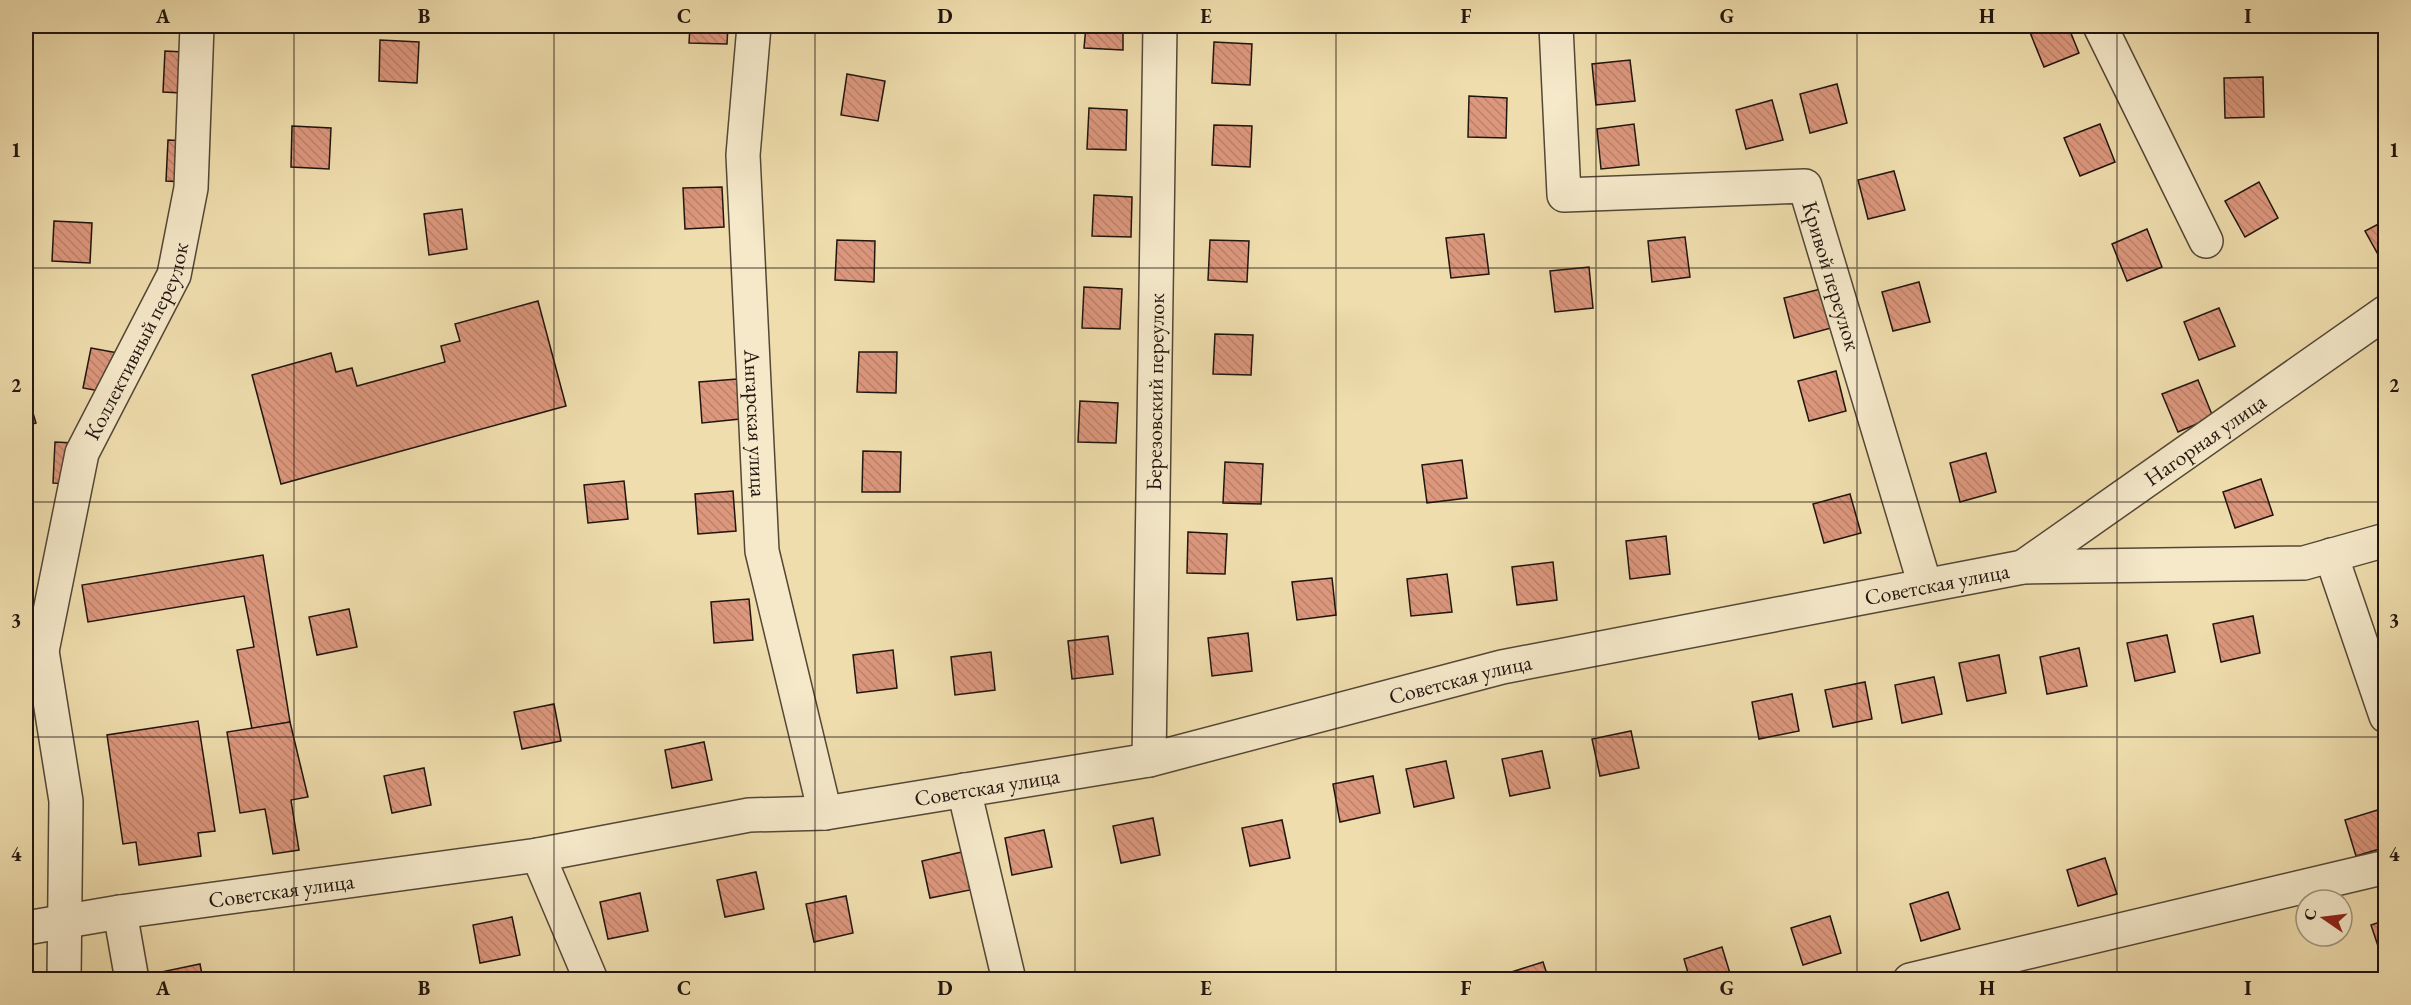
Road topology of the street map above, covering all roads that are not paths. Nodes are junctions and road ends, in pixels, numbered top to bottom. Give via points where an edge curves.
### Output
1 (197, 26) edge
2 (754, 26) edge
3 (1160, 26) edge
4 (1556, 26) edge
5 (2100, 26) edge
6 (2206, 241) dead end
7 (2385, 312) edge
8 (2385, 540) edge
9 (2331, 555) junction
10 (2023, 567) junction
11 (1925, 585) junction
12 (34, 638) edge
13 (2385, 716) edge
14 (1149, 760) junction
15 (964, 790) junction
16 (825, 813) junction
17 (538, 855) junction
18 (2385, 867) edge
19 (120, 912) junction
20 (63, 922) junction
21 (26, 928) edge
22 (64, 980) edge
23 (132, 980) edge
24 (591, 980) edge
25 (1009, 980) edge
26 (1910, 980) edge

1 - 12 street, Коллективный переулок via 190,188 174,275 81,453
2 - 16 street, Ангарская улица via 743,155 762,550
3 - 14 street, Березовский переулок
4 - 11 street, Кривой переулок via 1564,195 1805,186
5 - 6 street
7 - 10 street, Нагорная улица
8 - 9 street, Советская улица
9 - 10 street, Советская улица via 2304,563
9 - 13 street
10 - 11 street, Советская улица
11 - 14 street, Советская улица via 1502,667
12 - 20 street via 66,801
14 - 15 street, Советская улица
15 - 16 street, Советская улица
15 - 25 street
16 - 17 street, Советская улица via 749,815
17 - 19 street, Советская улица
17 - 24 street
18 - 26 street
19 - 20 street, Советская улица
19 - 23 street
20 - 21 street, Советская улица
20 - 22 street

